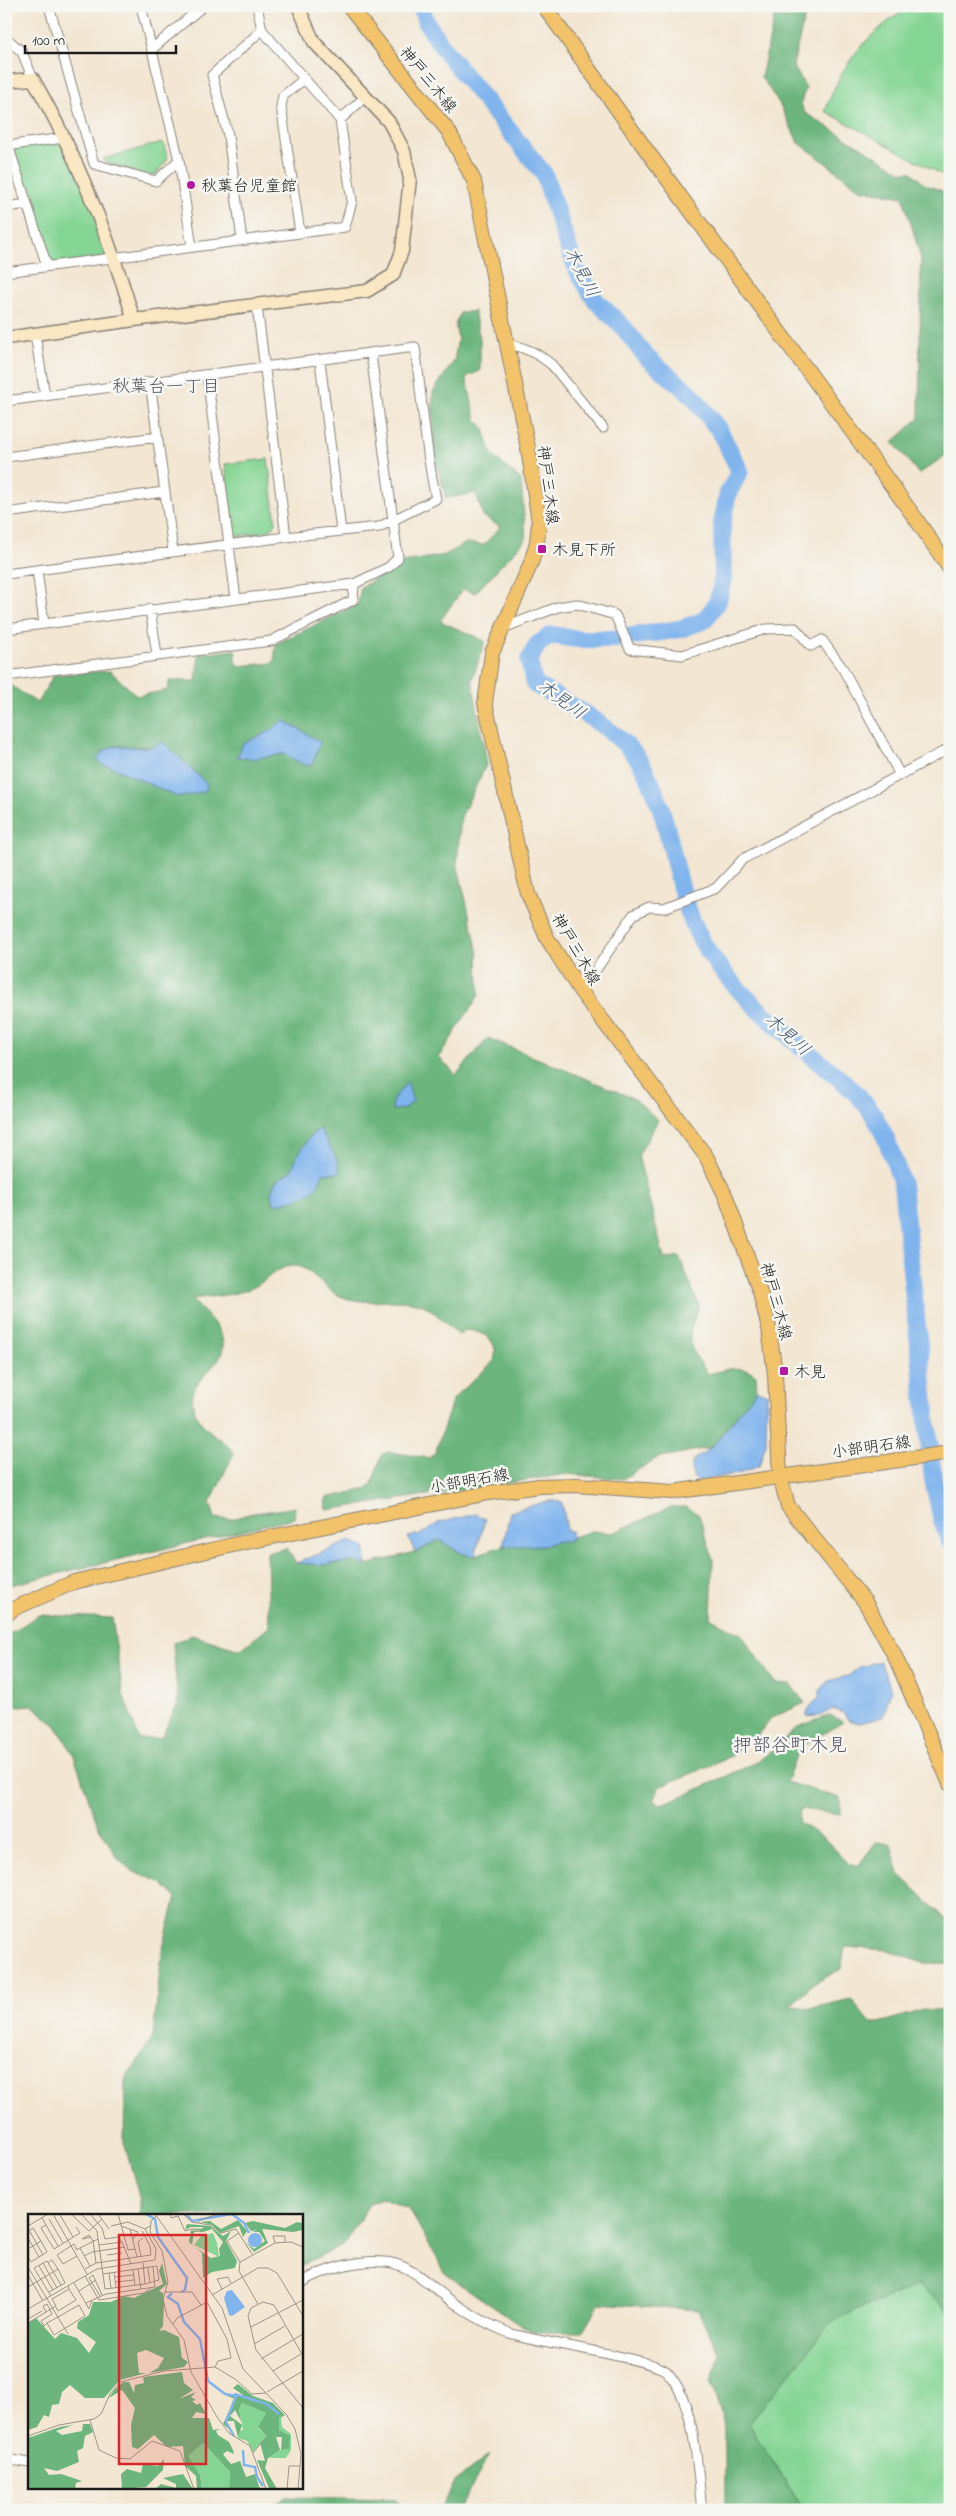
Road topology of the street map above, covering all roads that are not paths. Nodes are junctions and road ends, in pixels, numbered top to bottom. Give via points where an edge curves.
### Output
1 (49, 6) edge
2 (141, 6) edge
3 (203, 6) edge
4 (257, 6) edge
5 (298, 6) edge
6 (349, 6) edge
7 (544, 6) edge
8 (262, 30) junction
9 (6, 38) edge
10 (152, 49) junction
11 (33, 79) junction
12 (303, 80) junction
13 (6, 81) edge
14 (365, 97) junction
15 (340, 120) junction
16 (64, 138) junction
17 (7, 146) edge
18 (179, 160) junction
19 (27, 204) junction
20 (6, 207) edge
21 (300, 233) junction
22 (242, 240) junction
23 (192, 247) junction
24 (115, 257) junction
25 (47, 266) junction
26 (6, 272) edge
27 (257, 306) junction
28 (134, 320) junction
29 (35, 334) junction
30 (6, 338) edge
31 (506, 344) junction
32 (371, 354) junction
33 (320, 361) junction
34 (264, 368) junction
35 (207, 375) junction
36 (150, 382) junction
37 (45, 396) junction
38 (6, 401) edge
39 (604, 428) dead end
40 (157, 438) junction
41 (6, 457) edge
42 (164, 492) junction
43 (6, 513) edge
44 (916, 519) junction
45 (392, 523) junction
46 (341, 531) junction
47 (286, 537) junction
48 (230, 545) junction
49 (173, 552) junction
50 (950, 555) edge
51 (950, 569) edge
52 (37, 570) junction
53 (6, 574) edge
54 (354, 584) junction
55 (236, 599) junction
56 (150, 609) junction
57 (44, 624) junction
58 (503, 628) junction
59 (6, 629) edge
60 (157, 655) junction
61 (6, 676) edge
62 (950, 748) edge
63 (899, 773) junction
64 (581, 992) junction
65 (950, 1454) edge
66 (780, 1476) junction
67 (6, 1615) edge
68 (950, 1784) edge
69 (302, 2283) edge
70 (6, 2460) edge
71 (28, 2463) edge
72 (702, 2510) edge

1 - 18 street via 94,164 156,181
2 - 10 street
3 - 10 street
4 - 8 street
5 - 14 street via 314,42
6 - 31 main road, 神戸三木線 via 449,132 474,181
7 - 44 main road
8 - 12 street
8 - 22 street via 212,75 228,135
9 - 11 street via 22,52
10 - 18 street
11 - 13 street
11 - 16 street
12 - 15 street
12 - 21 street via 283,96 282,106
14 - 15 street
14 - 27 street via 389,122 404,151 410,179 402,251 393,274 367,291
15 - 21 street via 352,201 345,227
16 - 17 street
16 - 24 street
17 - 19 street
18 - 23 street
19 - 20 street
19 - 25 street
21 - 22 street
22 - 23 street
23 - 24 street
24 - 25 street
24 - 28 street
25 - 26 street
27 - 28 street
27 - 34 street
28 - 29 street
29 - 30 street
29 - 37 street
31 - 39 street via 543,358
31 - 58 main road, 神戸三木線 via 539,522 531,563
32 - 33 street
32 - 45 street
32 - 45 street via 415,347 427,458 436,499
33 - 34 street
33 - 46 street
34 - 35 street
34 - 47 street
35 - 36 street
35 - 48 street
36 - 37 street
36 - 40 street
37 - 38 street
40 - 41 street
40 - 42 street
42 - 43 street
42 - 49 street
44 - 50 main road
44 - 51 main road
45 - 46 street
45 - 54 street via 398,558 389,567
46 - 47 street
47 - 48 street
48 - 49 street
48 - 55 street
49 - 52 street
52 - 53 street
52 - 57 street
54 - 55 street
54 - 60 street via 353,600 271,640
55 - 56 street
56 - 57 street
56 - 60 street
57 - 59 street
58 - 63 street via 558,607 577,604 615,615 630,649 682,655 766,629 795,628 810,646 822,640 843,669
58 - 64 main road, 神戸三木線 via 492,653 485,702 528,894 547,938
60 - 61 street
62 - 63 street
63 - 64 street via 743,859 716,888 664,908 649,907 633,915
64 - 66 main road, 神戸三木線 via 706,1156 726,1197 760,1292 769,1328 775,1374
65 - 66 main road, 小部明石線
66 - 67 main road, 小部明石線 via 672,1492 576,1485 488,1493 237,1544 74,1582
66 - 68 main road, 神戸三木線 via 788,1506 865,1602 885,1636
69 - 72 street via 359,2262 386,2262 417,2275 458,2306 509,2332 665,2369 676,2381 686,2406
70 - 71 street

